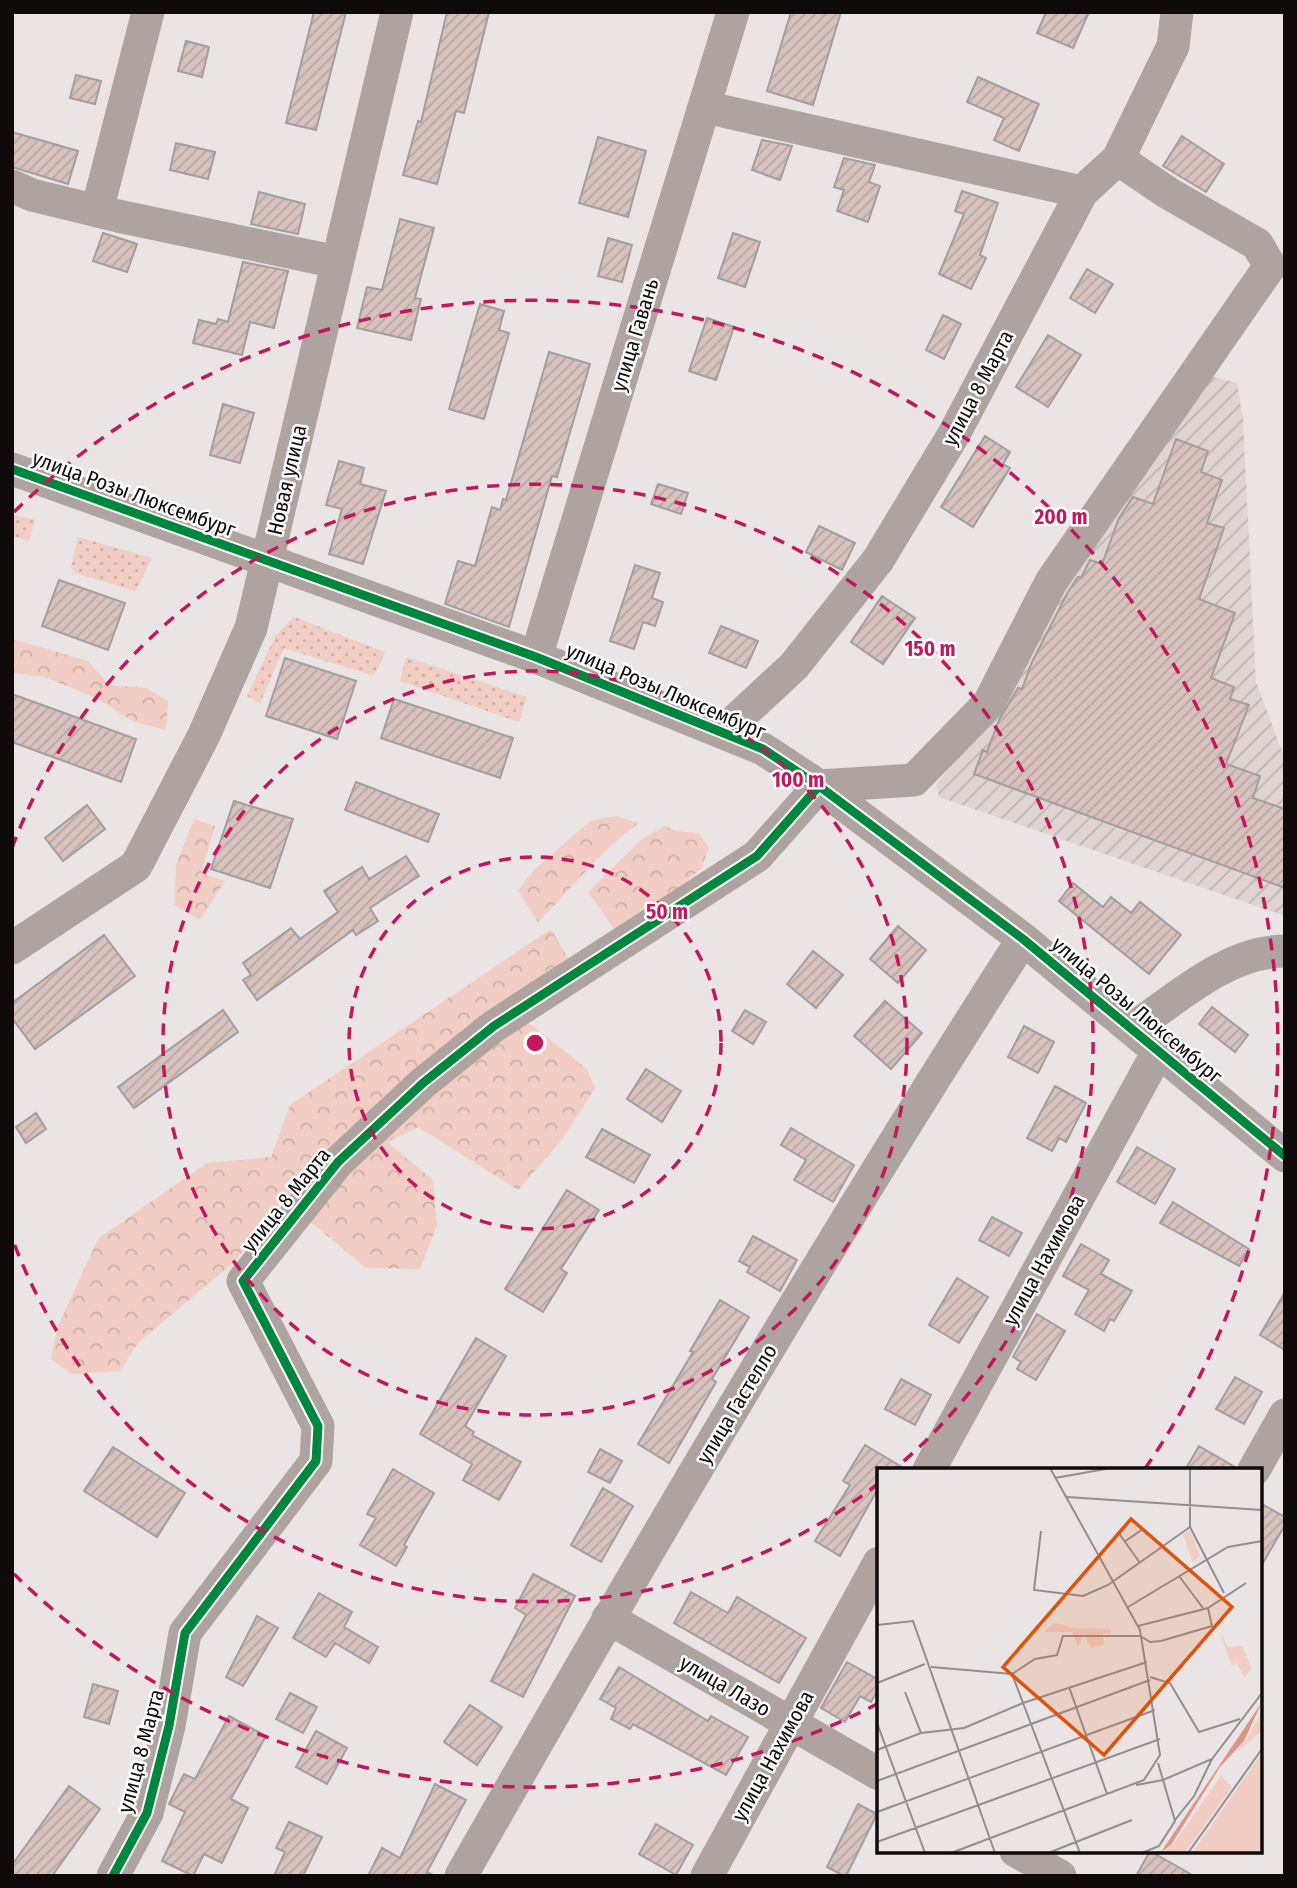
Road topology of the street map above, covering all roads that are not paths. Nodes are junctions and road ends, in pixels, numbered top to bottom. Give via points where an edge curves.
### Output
1 (148, 12) edge
2 (397, 12) edge
3 (733, 12) edge
4 (1177, 12) edge
5 (705, 107) junction
6 (1118, 159) junction
7 (12, 186) edge
8 (1082, 192) junction
9 (97, 211) junction
10 (337, 262) junction
11 (12, 469) edge
12 (268, 561) junction
13 (536, 657) junction
14 (723, 731) junction
15 (819, 786) junction
16 (1023, 939) junction
17 (12, 948) edge
18 (1285, 951) edge
19 (1132, 1029) junction
20 (1159, 1051) junction
21 (1285, 1156) edge
22 (1285, 1415) edge
23 (930, 1468) edge
24 (1255, 1468) edge
25 (877, 1567) edge
26 (608, 1618) junction
27 (790, 1724) junction
28 (877, 1773) edge
29 (1026, 1860) edge
30 (113, 1876) edge
31 (461, 1876) edge
32 (707, 1876) edge
33 (1060, 1876) edge

1 - 9 street
2 - 10 street, Новая улица
3 - 5 street, улица Гавань
4 - 6 street, улица 8 Марта via 1174,46
5 - 8 street
5 - 13 street, улица Гавань
6 - 8 street, улица 8 Марта
6 - 15 street via 1257,244 1270,266 1051,582 989,703 914,780
7 - 9 street
8 - 14 street, улица 8 Марта via 954,434 878,560 794,666
9 - 10 street
10 - 12 street, Новая улица
11 - 12 street, улица Розы Люксембург
12 - 13 street, улица Розы Люксембург
12 - 17 street, Новая улица via 251,628 204,735 136,866
13 - 14 street, улица Розы Люксембург
14 - 15 street, улица Розы Люксембург via 763,749
15 - 16 street, улица Розы Люксембург
15 - 30 street, улица 8 Марта via 757,856 494,1026 423,1083 338,1162 243,1281 318,1426 316,1461 185,1633 169,1726 146,1813
16 - 19 street, улица Розы Люксембург
16 - 26 street, улица Гастелло via 937,1072
18 - 19 street via 1266,951 1210,975
19 - 20 street, улица Розы Люксембург
20 - 21 street, улица Розы Люксембург
20 - 23 street, улица Нахимова
22 - 24 street
25 - 27 street, улица Нахимова
26 - 27 street, улица Лазо
26 - 31 street, улица Гастелло
27 - 28 street, улица Лазо
27 - 32 street, улица Нахимова
29 - 33 street

